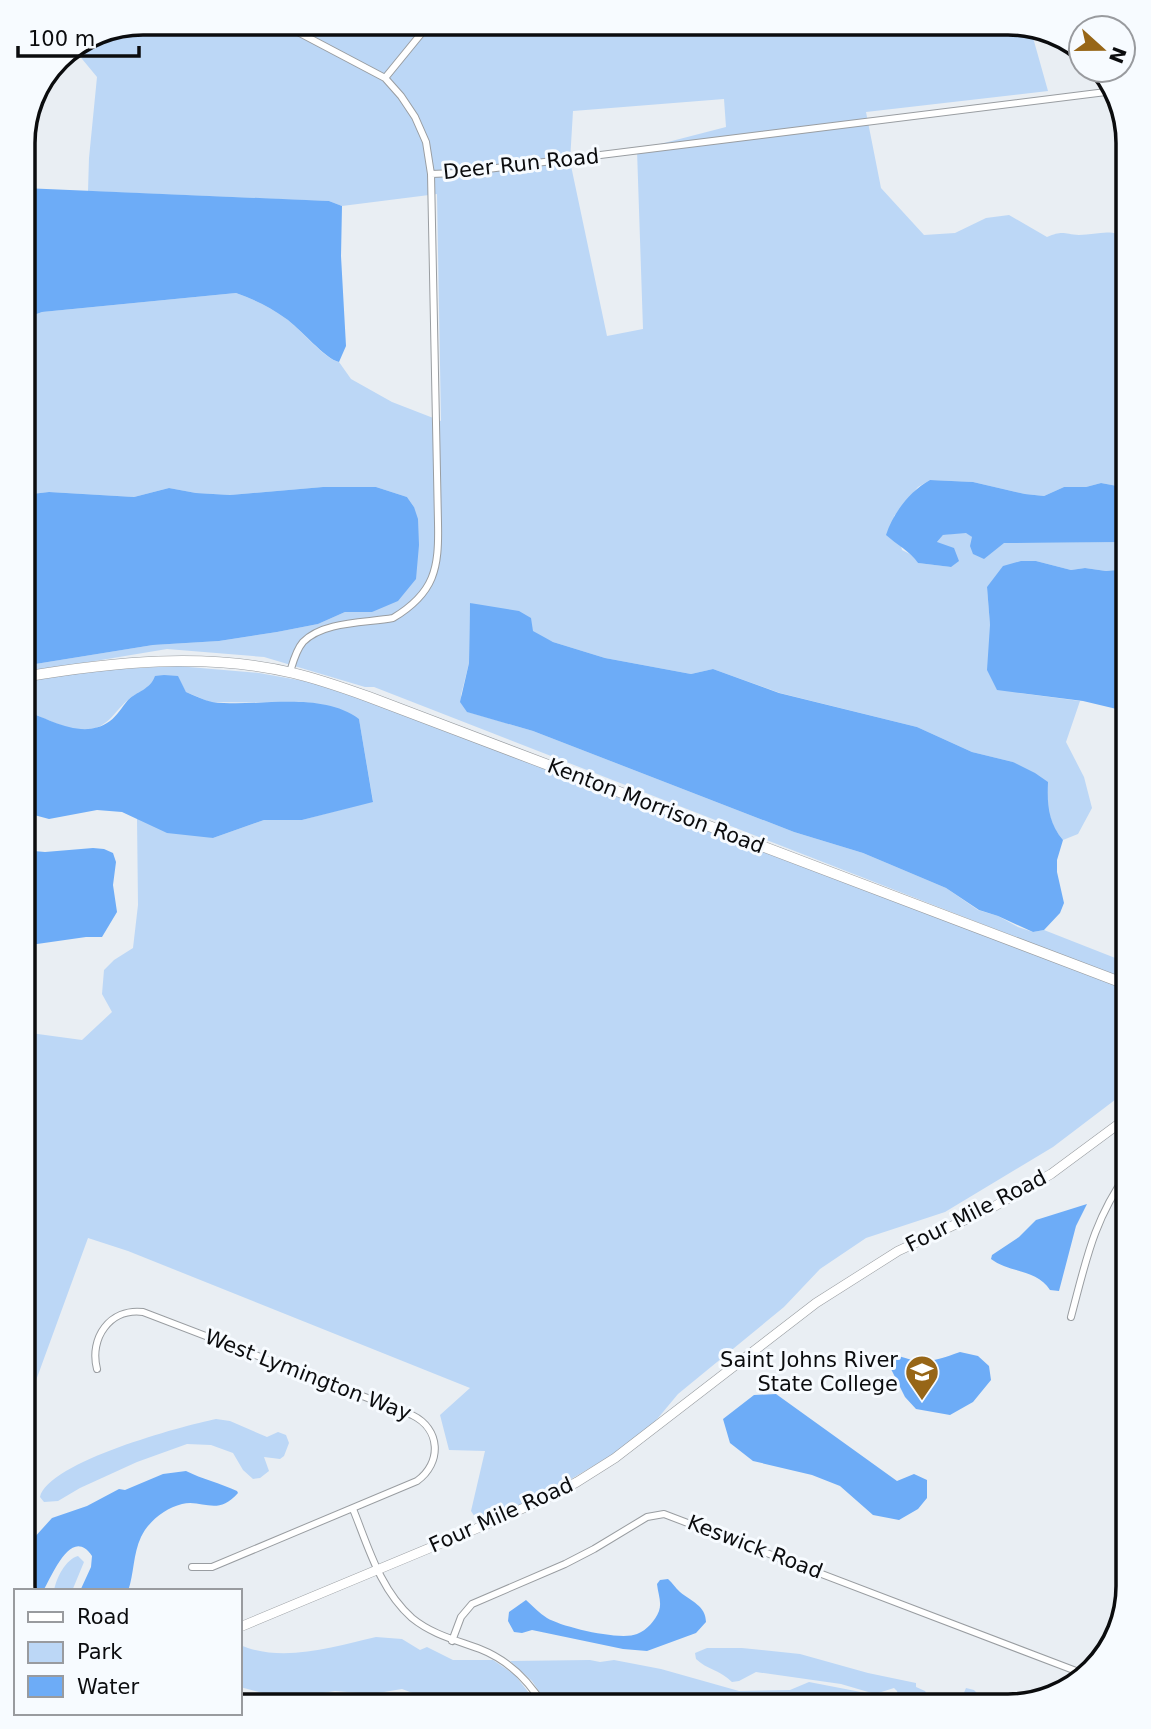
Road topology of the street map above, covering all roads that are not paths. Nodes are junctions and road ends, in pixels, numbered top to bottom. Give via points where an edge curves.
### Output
1 (303, 35) edge
2 (420, 35) edge
3 (385, 78) junction
4 (1104, 92) edge
5 (431, 174) junction
6 (290, 672) junction
7 (35, 675) edge
8 (1116, 980) edge
9 (1116, 1126) edge
10 (1116, 1191) edge
11 (1071, 1317) dead end
12 (97, 1369) dead end
13 (353, 1508) junction
14 (192, 1567) dead end
15 (378, 1570) junction
16 (242, 1626) edge
17 (452, 1641) junction
18 (1075, 1671) edge
19 (536, 1694) edge

1 - 3 street
2 - 3 street
3 - 5 street via 415,117 426,142
4 - 5 street, Deer Run Road
5 - 6 street, Deer Run Road via 437,566 418,600 393,618 315,633 302,643
6 - 7 main road, Kenton Morrison Road via 175,661 130,662
6 - 8 main road, Kenton Morrison Road via 382,702
9 - 15 main road, Four Mile Road via 1051,1174 898,1251 819,1300 577,1482
10 - 11 street via 1093,1236
12 - 13 street, West Lymington Way via 96,1347 105,1326 127,1311 144,1312 419,1418 435,1439 430,1470 417,1482
13 - 14 street via 212,1567
13 - 15 street
15 - 16 main road, Four Mile Road
15 - 17 street via 411,1617
17 - 18 street, Keswick Road via 472,1604 565,1564 647,1517 664,1514
17 - 19 street via 507,1663

